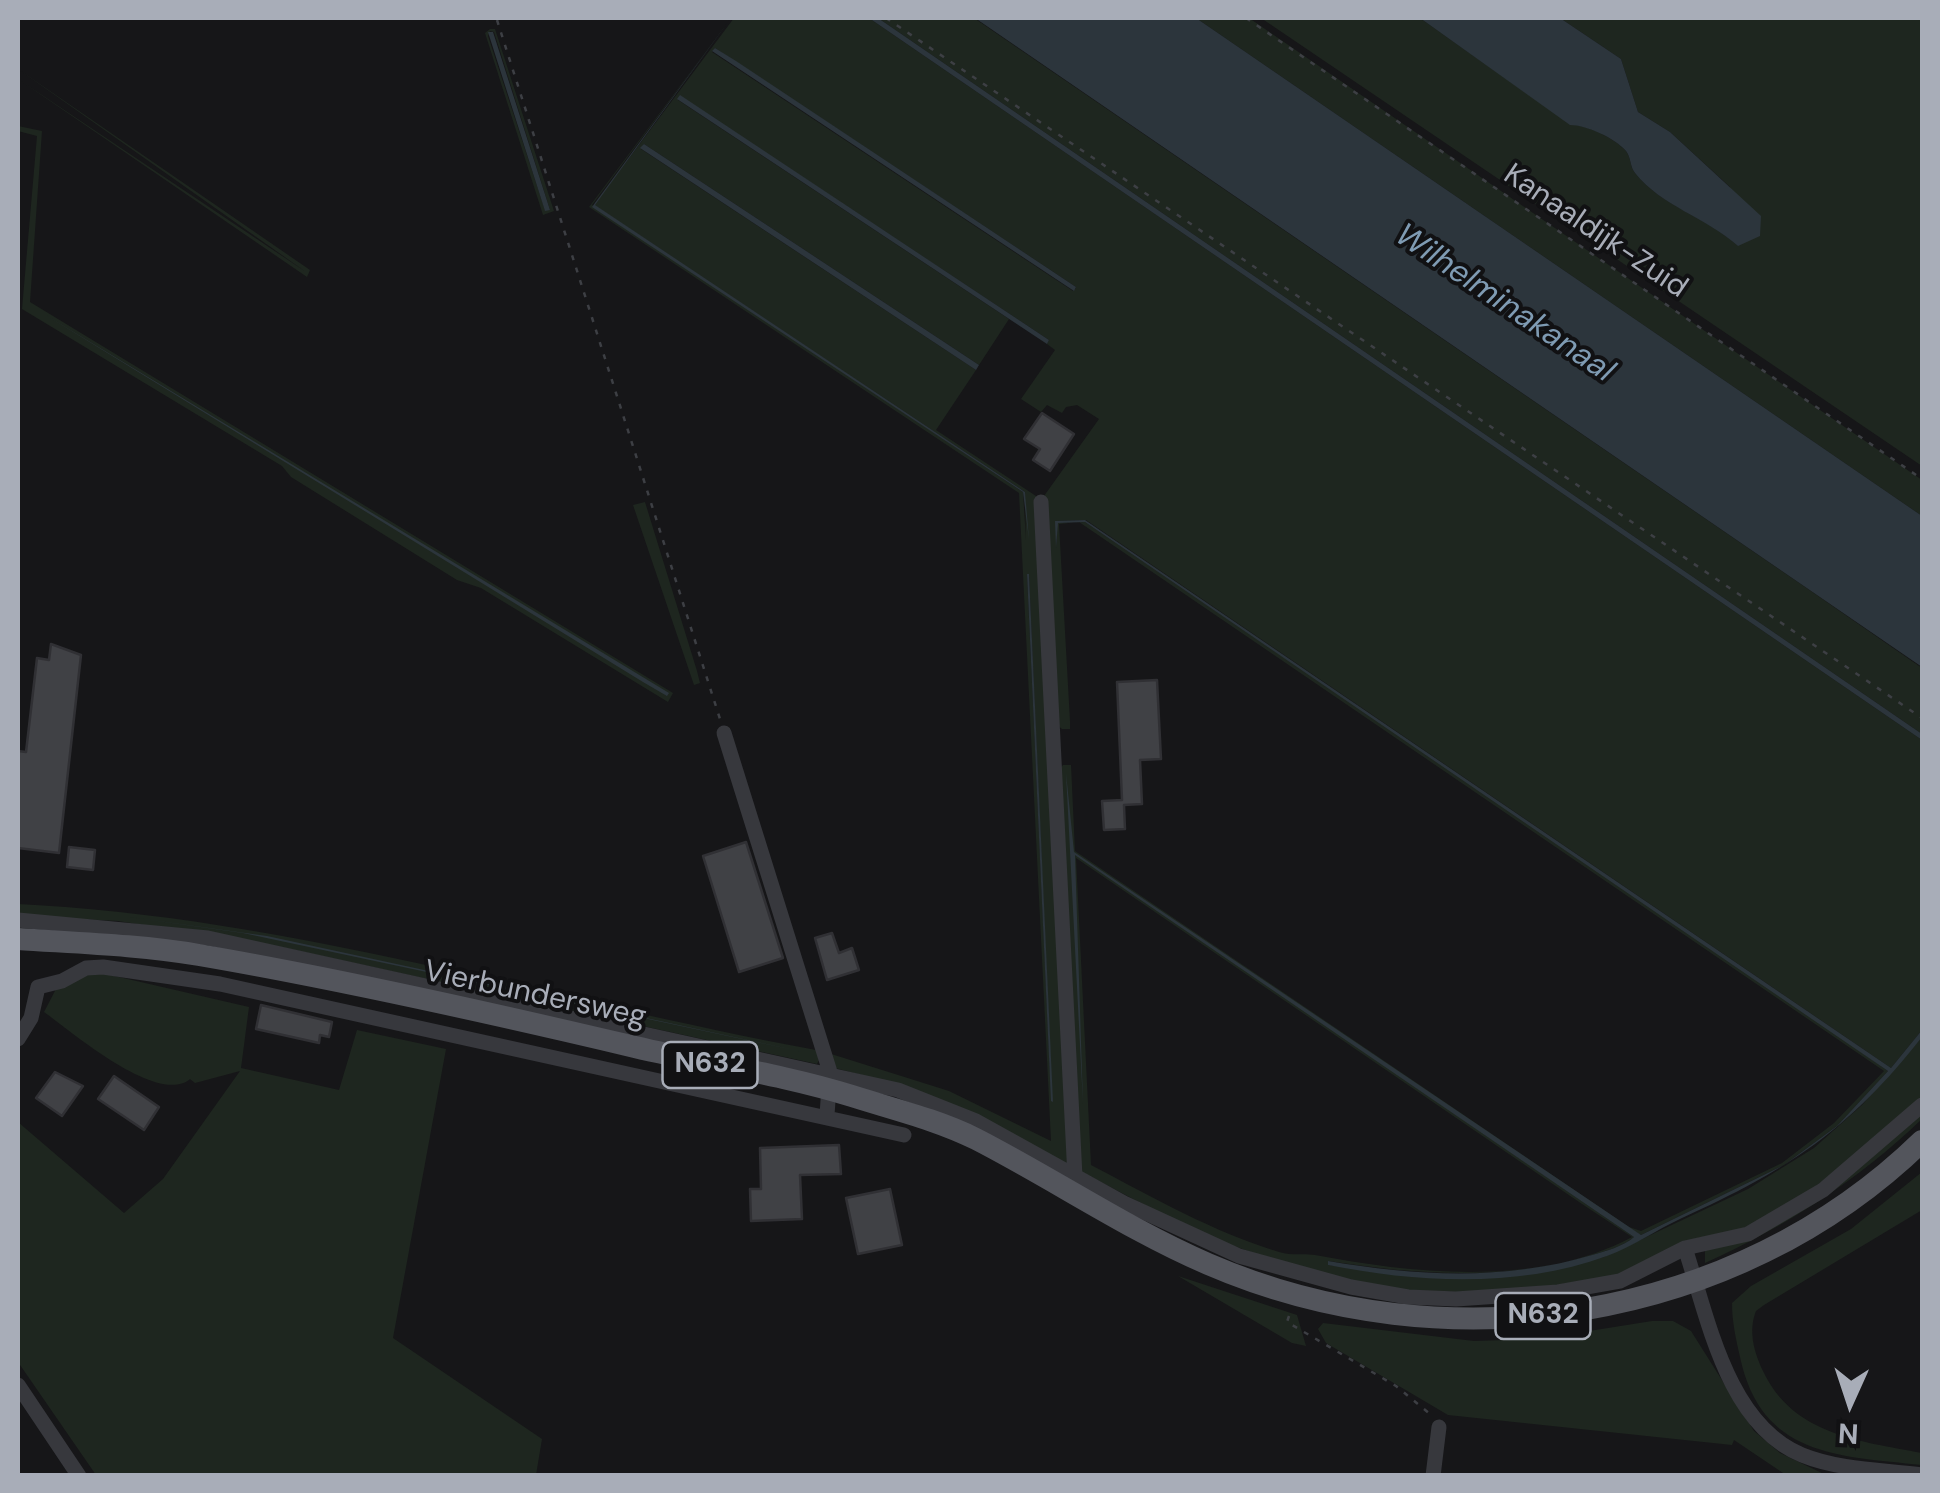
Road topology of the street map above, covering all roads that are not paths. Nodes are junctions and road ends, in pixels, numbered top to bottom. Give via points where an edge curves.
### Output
1 (1041, 502) dead end
2 (724, 733) road end
3 (18, 920) edge
4 (18, 939) edge
5 (18, 1039) edge
6 (830, 1080) junction
7 (1922, 1104) edge
8 (827, 1116) junction
9 (904, 1134) dead end
10 (1922, 1141) edge
11 (1076, 1184) junction
12 (1684, 1248) junction
13 (1696, 1281) junction
14 (18, 1385) edge
15 (1439, 1428) road end
16 (1922, 1474) edge
17 (78, 1476) edge
18 (1433, 1476) edge

1 - 11 street
2 - 6 street
3 - 6 street, Vierbundersweg via 208,938
4 - 6 main road, Vierbundersweg / N632 via 195,954
5 - 8 street, Vierbundersweg via 38,987 94,966 182,977
6 - 8 street
6 - 11 main road, Vierbundersweg / N632
7 - 12 street, Vierbundersweg via 1824,1190 1748,1234
8 - 9 street, Vierbundersweg
10 - 13 main road, Vierbundersweg / N632 via 1830,1217
11 - 12 street, Vierbundersweg via 1239,1256 1408,1298 1573,1289 1630,1278
11 - 13 main road, Vierbundersweg / N632 via 1164,1245 1294,1295 1386,1313 1498,1320 1592,1312
12 - 13 street
13 - 16 street via 1744,1406 1771,1436 1829,1464
14 - 17 street
15 - 18 street

